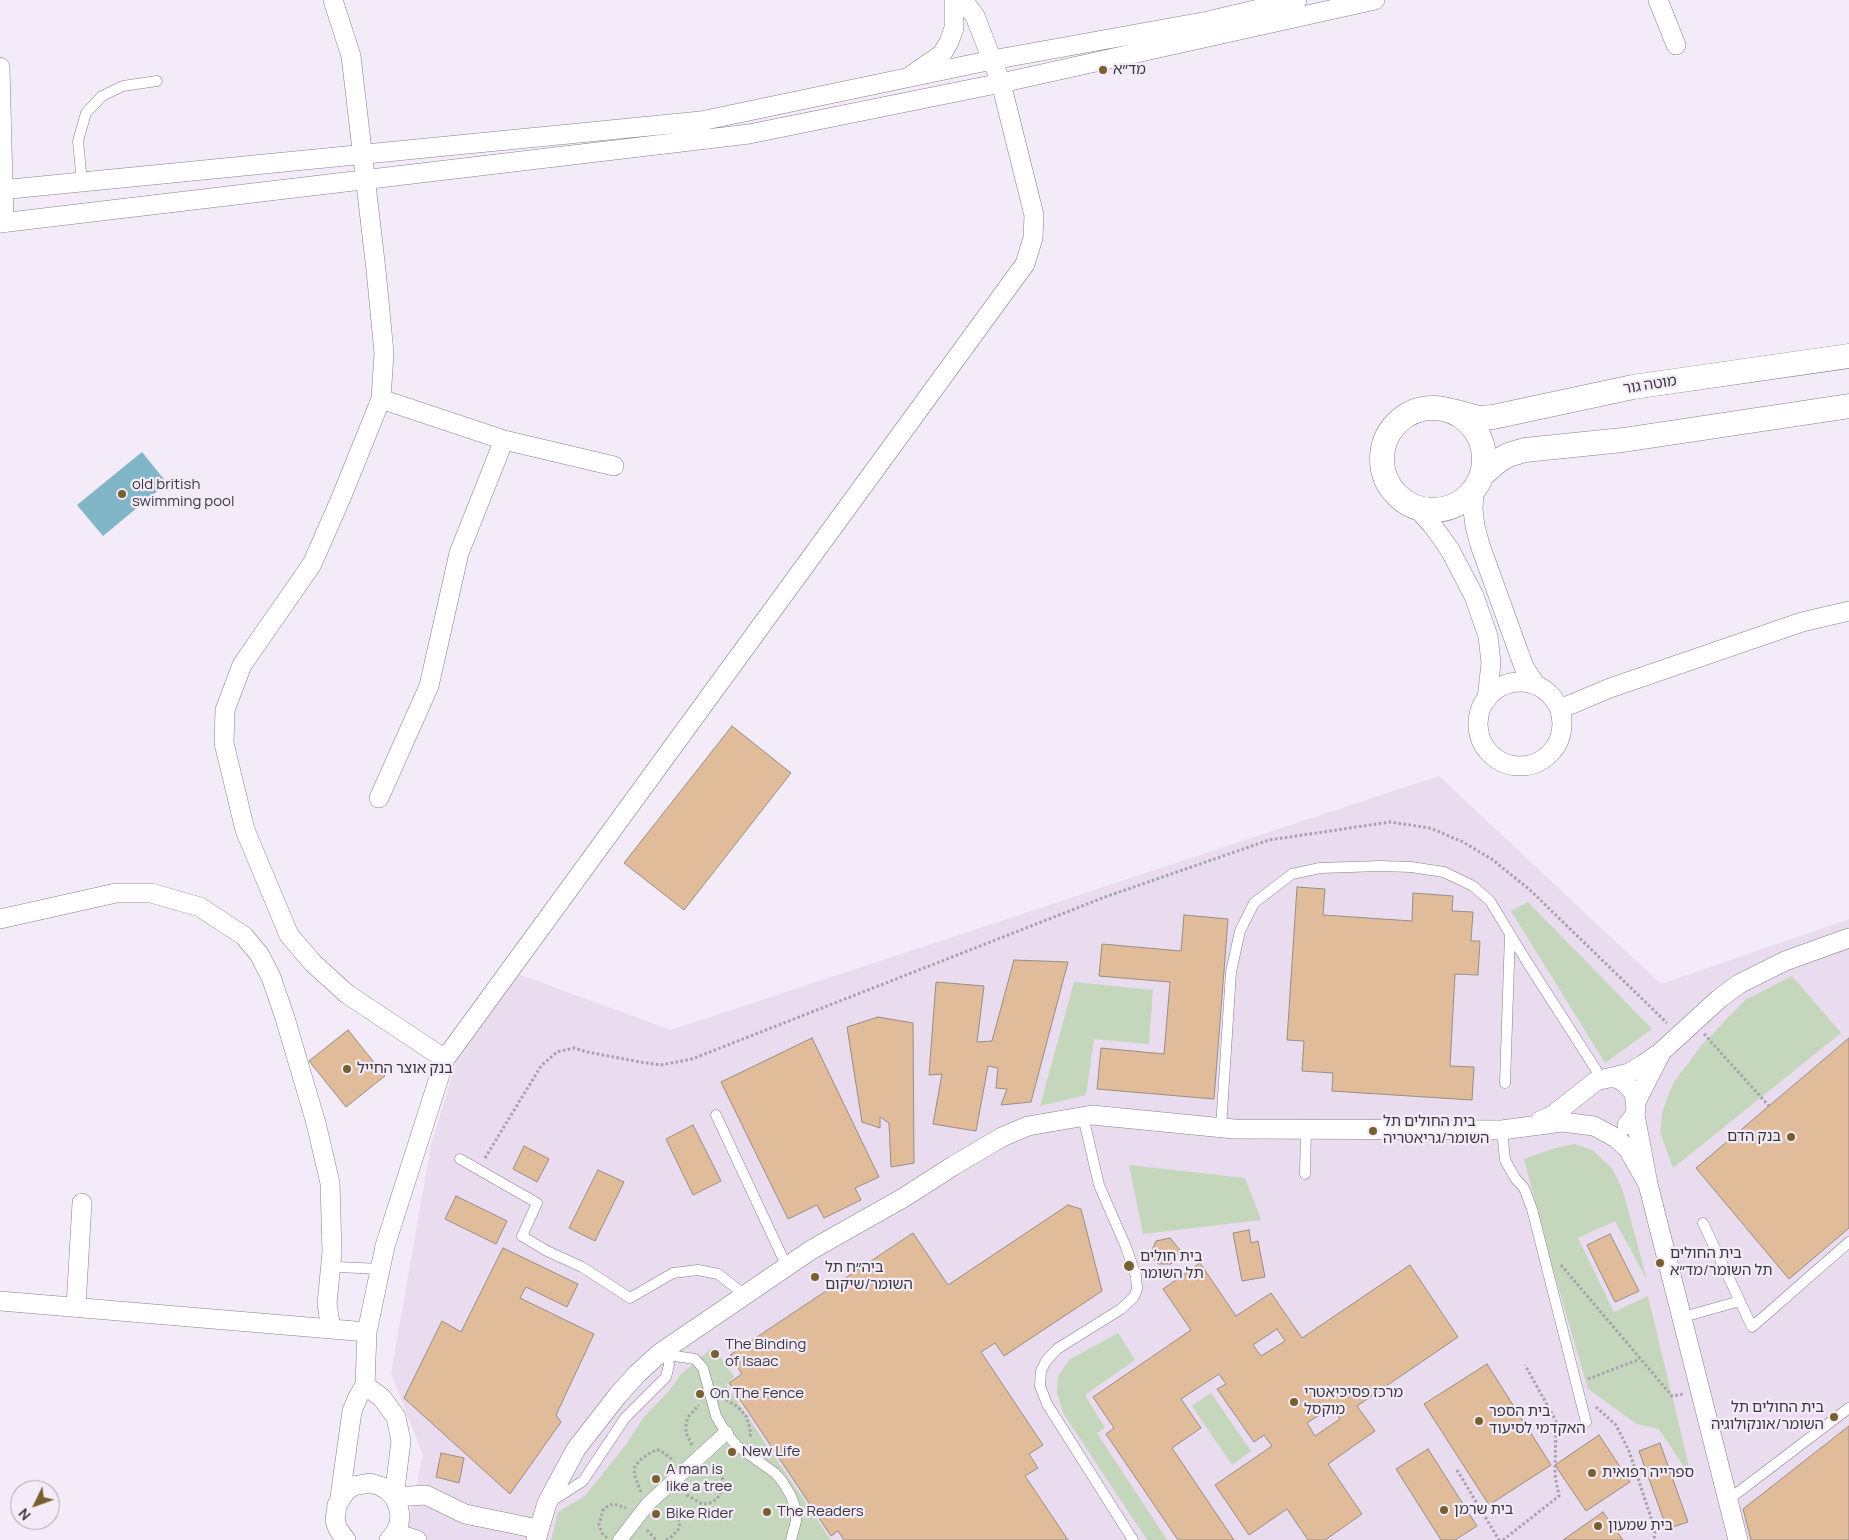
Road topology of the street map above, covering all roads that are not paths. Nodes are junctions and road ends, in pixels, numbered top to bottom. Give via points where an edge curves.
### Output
1 (333, 0) edge
2 (954, 0) edge
3 (963, 0) edge
4 (1297, 0) edge
5 (1658, 0) edge
6 (1365, 1) edge
7 (1676, 45) dead end
8 (992, 60) junction
9 (0, 67) edge
10 (906, 79) junction
11 (157, 81) dead end
12 (1001, 83) junction
13 (362, 154) junction
14 (365, 179) junction
15 (82, 183) junction
16 (2, 190) edge
17 (2, 223) edge
18 (1849, 356) edge
19 (381, 399) junction
20 (1849, 406) edge
21 (1454, 411) junction
22 (504, 440) junction
23 (614, 466) dead end
24 (1478, 482) junction
25 (1417, 508) junction
26 (1849, 611) edge
27 (1535, 684) junction
28 (1487, 699) junction
29 (1560, 710) junction
30 (379, 798) dead end
31 (0, 919) edge
32 (1510, 933) junction
33 (1849, 938) edge
34 (1662, 1052) junction
35 (444, 1059) junction
36 (1598, 1082) junction
37 (1505, 1083) dead end
38 (1636, 1108) junction
39 (716, 1116) dead end
40 (1083, 1116) junction
41 (1527, 1126) junction
42 (1221, 1128) junction
43 (1306, 1128) junction
44 (1599, 1128) junction
45 (1502, 1130) junction
46 (460, 1159) dead end
47 (1305, 1174) dead end
48 (1648, 1184) junction
49 (82, 1203) dead end
50 (1703, 1223) dead end
51 (1849, 1242) edge
52 (338, 1267) dead end
53 (786, 1267) junction
54 (381, 1269) junction
55 (745, 1295) junction
56 (0, 1301) edge
57 (1740, 1301) junction
58 (76, 1307) junction
59 (1682, 1317) junction
60 (331, 1329) junction
61 (367, 1332) junction
62 (667, 1352) junction
63 (365, 1385) junction
64 (1849, 1408) edge
65 (1586, 1422) dead end
66 (726, 1433) junction
67 (340, 1497) junction
68 (394, 1497) junction
69 (1728, 1500) junction
70 (335, 1522) junction
71 (537, 1535) edge
72 (393, 1538) edge
73 (329, 1540) edge
74 (346, 1540) edge
75 (417, 1540) edge
76 (620, 1540) edge
77 (791, 1540) edge
78 (1133, 1540) edge
79 (1738, 1540) edge

1 - 13 street via 351,56
2 - 10 street via 954,28 942,54
3 - 8 street via 975,16
4 - 8 street via 1208,21
5 - 7 street
6 - 12 street
8 - 10 street
8 - 12 street
9 - 16 street
10 - 13 street via 701,121
11 - 15 lane via 123,86 102,96 86,113 78,141
12 - 14 street via 749,134
12 - 35 street via 1034,215 1034,238 1025,264
13 - 14 street
13 - 15 street
14 - 17 street
14 - 19 street via 384,353
15 - 16 street
16 - 17 street
18 - 21 street, מוטה גור via 1633,387 1493,417 1479,418
19 - 22 street
19 - 35 street via 312,564 242,665 225,710 224,744 245,830 289,935 313,963 347,994
20 - 24 street, מוטה גור via 1623,440 1525,450 1503,458
21 - 24 street, מוטה גור via 1475,428 1482,440 1484,466
21 - 25 street, מוטה גור via 1430,407 1412,412 1392,427 1385,441 1384,475 1392,490
22 - 23 street
22 - 30 street via 459,553 429,686
24 - 25 street, מוטה גור via 1471,495 1458,504 1443,510
24 - 27 street via 1473,510 1480,545 1524,667
25 - 28 street via 1450,550 1474,596 1488,636 1491,663
26 - 29 street via 1802,622 1610,688
27 - 28 street via 1510,683
27 - 29 street via 1550,694
28 - 29 street via 1479,715 1480,738 1497,759 1513,766 1540,762 1553,751 1563,727
31 - 60 street via 116,893 151,893 200,907 244,936 259,954 285,1018 330,1183 332,1252 327,1304
32 - 36 lane
32 - 37 lane
32 - 42 lane via 1490,901 1473,886 1444,872 1380,866 1320,868 1292,874 1254,903 1240,931 1230,972
33 - 34 street via 1785,961 1739,984
34 - 36 street via 1628,1073
34 - 38 street
35 - 54 street via 385,1246
36 - 38 street via 1616,1078 1624,1082 1634,1093
36 - 41 street via 1553,1115
36 - 44 street via 1583,1105 1585,1114
38 - 44 street via 1625,1127 1618,1130
38 - 48 street
39 - 53 lane
40 - 42 street
40 - 53 street via 1028,1126 1002,1137
40 - 78 lane via 1099,1184 1126,1247 1137,1289 1134,1298 1121,1309 1056,1349 1040,1370 1040,1386 1047,1404
41 - 44 street via 1562,1122
41 - 45 street
42 - 43 street
43 - 45 street
43 - 47 lane
44 - 48 street via 1628,1149
45 - 65 lane via 1505,1160 1524,1188 1532,1209
46 - 55 lane via 537,1203 522,1236 547,1252 582,1267 630,1298 673,1273 698,1270 718,1274
48 - 59 street
49 - 58 street
50 - 57 lane
51 - 57 lane via 1752,1327
52 - 54 lane
53 - 55 street
54 - 61 street
55 - 62 street
56 - 58 street
57 - 59 lane
58 - 60 street
59 - 69 street
60 - 61 street
61 - 63 street
62 - 66 lane via 695,1359 703,1368 713,1408
62 - 71 street via 638,1374 576,1449 547,1504
63 - 67 street via 352,1411
63 - 68 street via 382,1398 396,1417 401,1441
64 - 69 lane
66 - 76 street via 648,1504
66 - 77 lane via 737,1446 775,1473 791,1496 796,1521
67 - 68 street via 353,1486 370,1483
67 - 70 street
68 - 71 street via 426,1494 465,1514
68 - 72 street via 400,1515
69 - 79 street
70 - 73 street
70 - 74 street
72 - 75 street

